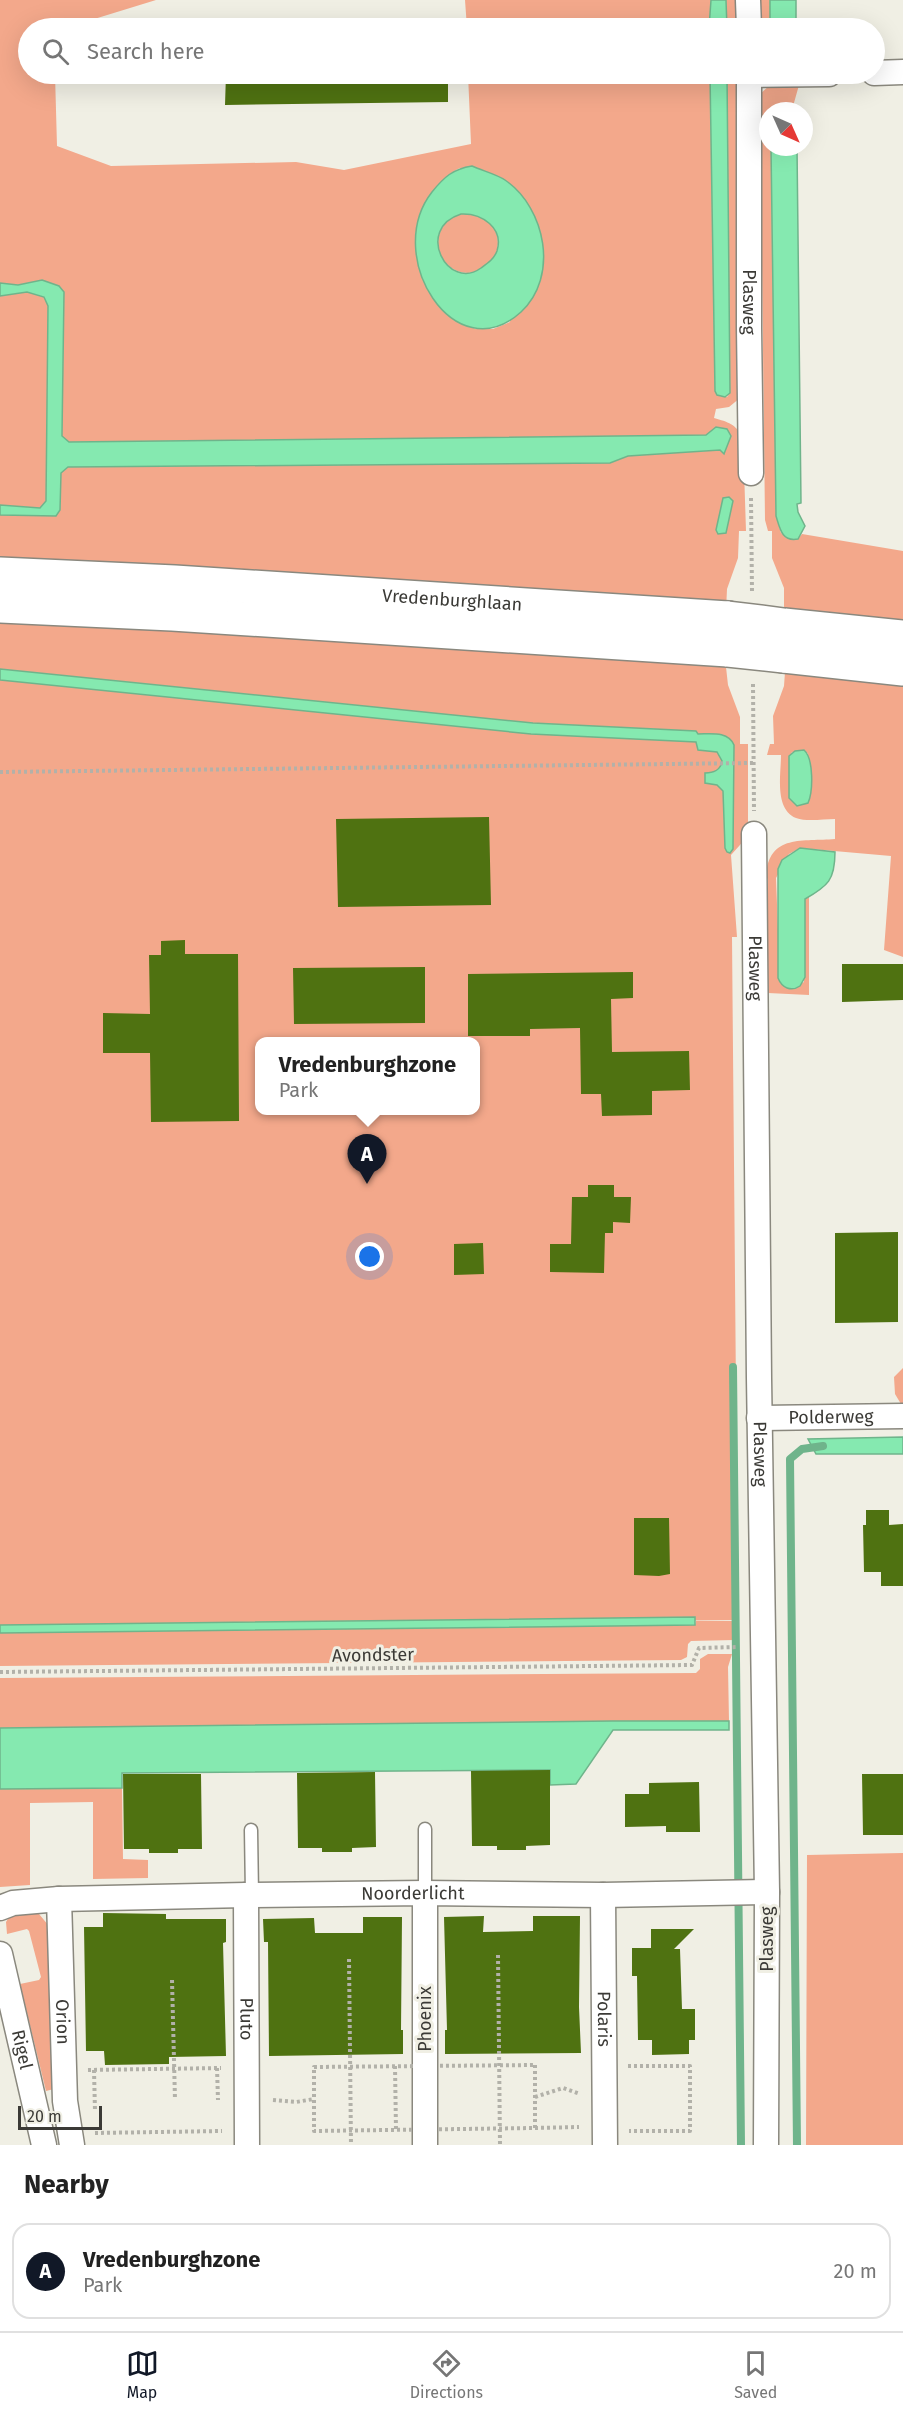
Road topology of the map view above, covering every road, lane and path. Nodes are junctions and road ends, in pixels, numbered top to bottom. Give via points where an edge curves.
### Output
1 (748, 0) edge
2 (748, 18) edge
3 (903, 72) edge
4 (885, 73) edge
5 (749, 84) edge
6 (751, 473) joint
7 (752, 530) dead end
8 (0, 574) edge
9 (0, 606) edge
10 (903, 638) edge
11 (784, 641) junction
12 (903, 669) edge
13 (0, 772) edge
14 (754, 834) joint
15 (903, 1416) edge
16 (759, 1418) junction
17 (735, 1648) dead end
18 (0, 1672) edge
19 (425, 1829) dead end
20 (251, 1830) dead end
21 (767, 1892) junction
22 (425, 1893) junction
23 (249, 1895) junction
24 (603, 1895) junction
25 (59, 1899) junction
26 (0, 1908) edge
27 (0, 1954) edge
28 (498, 1955) dead end
29 (349, 1959) dead end
30 (172, 1980) dead end
31 (396, 2066) dead end
32 (604, 2066) junction
33 (247, 2067) junction
34 (217, 2068) junction
35 (174, 2069) junction
36 (63, 2070) junction
37 (94, 2070) junction
38 (535, 2097) dead end
39 (314, 2099) dead end
40 (604, 2099) junction
41 (175, 2100) dead end
42 (218, 2100) dead end
43 (247, 2100) junction
44 (535, 2128) dead end
45 (396, 2130) dead end
46 (96, 2133) junction
47 (605, 2134) edge
48 (247, 2138) edge
49 (71, 2139) edge
50 (44, 2145) edge
51 (351, 2145) edge
52 (425, 2145) edge
53 (500, 2145) edge
54 (766, 2145) edge

1 - 2 street
3 - 4 street
5 - 6 street, Plasweg
6 - 7 path
8 - 11 street, Vredenburghlaan, bridge via 728,618
9 - 11 street, Vredenburghlaan, bridge via 728,650
10 - 11 street, Vredenburghlaan
11 - 12 street, Vredenburghlaan
13 - 14 path via 754,762
14 - 16 street, Plasweg
15 - 16 street, Polderweg
16 - 21 street, Plasweg
17 - 18 path, Avondster via 699,1648 692,1665
19 - 22 lane
20 - 23 lane
21 - 24 street, Noorderlicht
21 - 54 street, Plasweg
22 - 23 street, Noorderlicht
22 - 24 street, Noorderlicht
22 - 52 street, Phoenix
23 - 25 street, Noorderlicht
23 - 33 street, Pluto
24 - 32 street, Polaris
25 - 26 street
25 - 36 street, Orion
27 - 50 street, Rigel
28 - 53 path
29 - 51 path
30 - 35 path
31 - 45 path
32 - 40 street, Polaris
32 - 47 path via 690,2066 690,2131
33 - 34 path
33 - 43 street, Pluto
34 - 35 path
34 - 42 path
35 - 37 path
35 - 41 path
36 - 37 path
36 - 49 street, Orion
37 - 46 path
38 - 40 path via 563,2088
39 - 43 path
40 - 47 street, Polaris
43 - 48 street, Pluto
44 - 47 path
46 - 48 path
46 - 49 path

